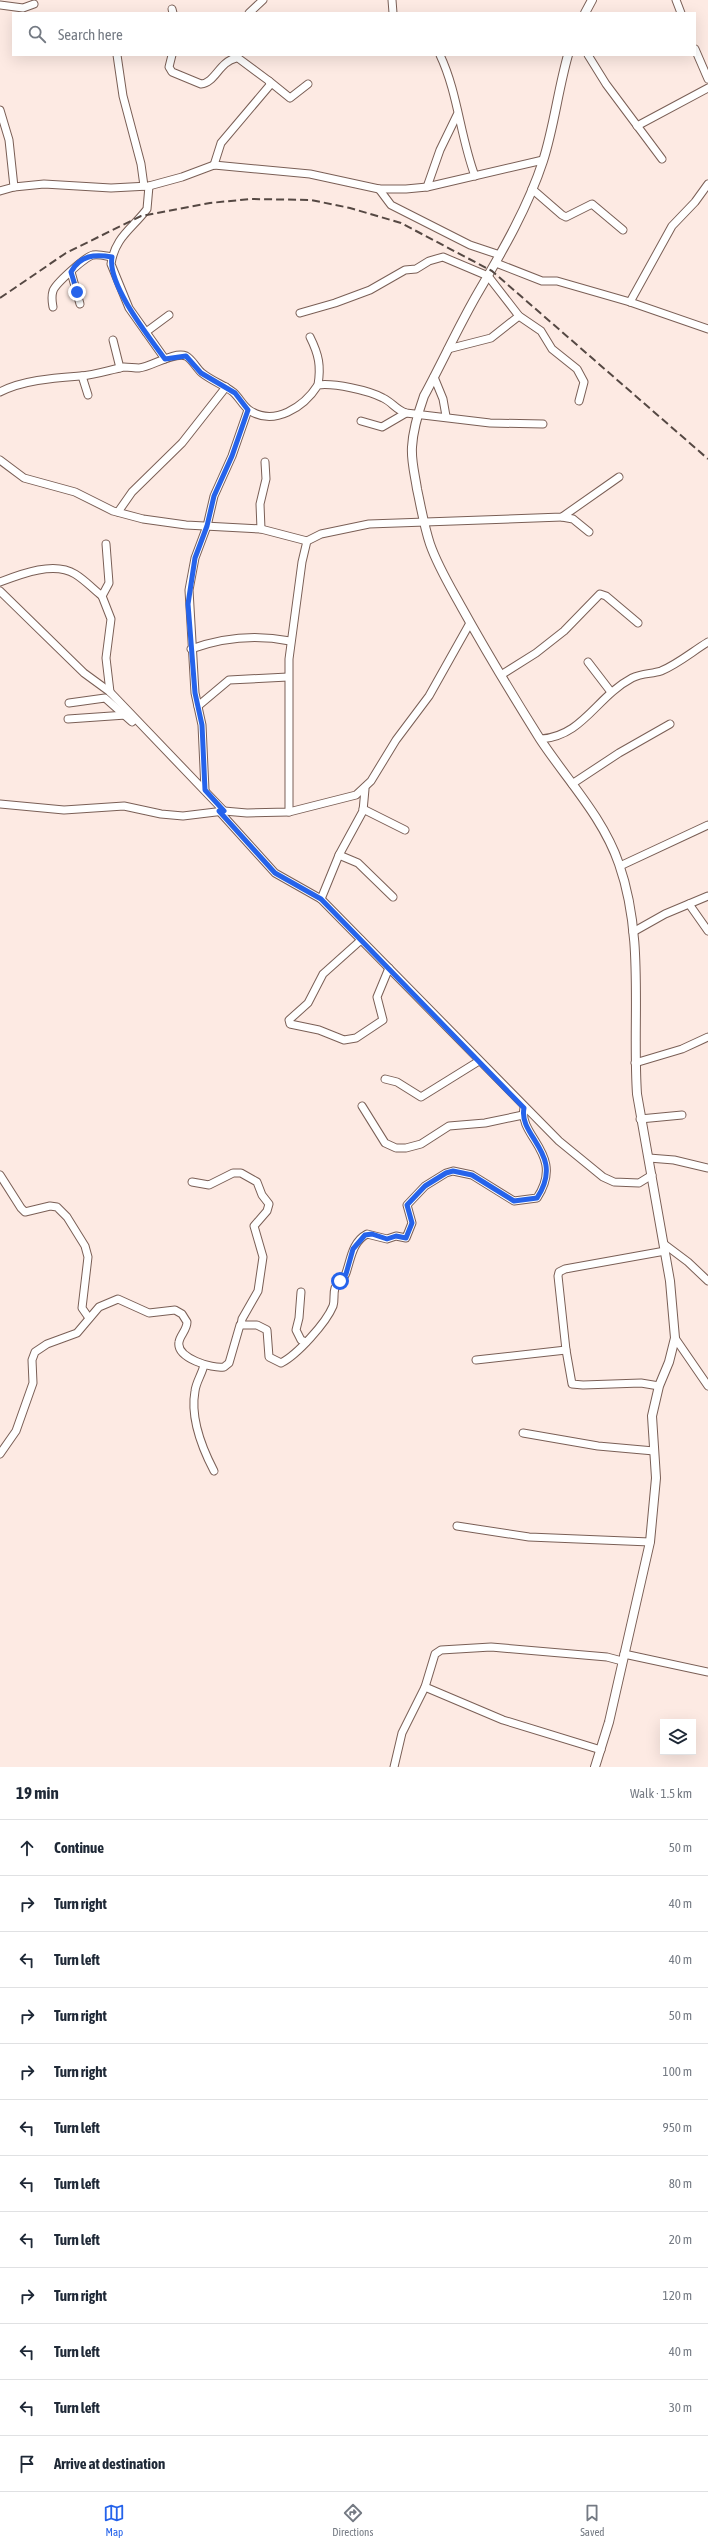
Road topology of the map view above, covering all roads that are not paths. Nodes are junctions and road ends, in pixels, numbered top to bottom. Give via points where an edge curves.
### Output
1 (263, 0) edge
2 (392, 0) edge
3 (592, 0) edge
4 (676, 0) edge
5 (34, 4) dead end
6 (0, 5) edge
7 (250, 12) edge
8 (393, 12) edge
9 (586, 12) edge
10 (681, 12) edge
11 (696, 51) edge
12 (117, 56) edge
13 (172, 56) edge
14 (440, 56) edge
15 (568, 56) edge
16 (589, 56) edge
17 (235, 57) edge
18 (706, 69) edge
19 (708, 79) edge
20 (269, 82) junction
21 (308, 84) dead end
22 (708, 88) edge
23 (0, 113) edge
24 (457, 115) junction
25 (637, 126) junction
26 (662, 159) dead end
27 (543, 160) junction
28 (214, 165) junction
29 (475, 176) junction
30 (708, 184) edge
31 (147, 186) junction
32 (14, 187) junction
33 (427, 187) junction
34 (379, 189) junction
35 (532, 189) junction
36 (0, 191) edge
37 (623, 230) dead end
38 (500, 255) junction
39 (112, 257) junction
40 (496, 263) junction
41 (71, 272) junction
42 (488, 276) junction
43 (630, 302) junction
44 (80, 304) dead end
45 (53, 307) dead end
46 (300, 313) dead end
47 (170, 315) dead end
48 (519, 316) junction
49 (708, 329) edge
50 (146, 332) junction
51 (310, 338) dead end
52 (113, 340) dead end
53 (448, 349) junction
54 (165, 359) junction
55 (120, 368) junction
56 (82, 376) junction
57 (434, 377) junction
58 (318, 385) junction
59 (226, 387) junction
60 (0, 392) edge
61 (88, 395) dead end
62 (579, 401) dead end
63 (248, 410) junction
64 (406, 413) junction
65 (417, 413) junction
66 (446, 416) junction
67 (361, 421) dead end
68 (543, 424) dead end
69 (0, 460) edge
70 (265, 462) dead end
71 (619, 477) dead end
72 (118, 512) junction
73 (562, 517) junction
74 (423, 520) junction
75 (207, 526) junction
76 (261, 529) junction
77 (589, 532) dead end
78 (307, 541) junction
79 (106, 544) dead end
80 (0, 582) edge
81 (0, 591) edge
82 (102, 596) junction
83 (470, 623) junction
84 (638, 623) dead end
85 (290, 641) junction
86 (708, 642) edge
87 (191, 649) junction
88 (588, 662) dead end
89 (501, 675) junction
90 (288, 676) junction
91 (110, 692) junction
92 (611, 692) junction
93 (69, 702) dead end
94 (198, 706) junction
95 (126, 716) junction
96 (68, 719) dead end
97 (670, 724) dead end
98 (142, 725) junction
99 (541, 739) junction
100 (572, 784) junction
101 (365, 789) junction
102 (205, 790) junction
103 (0, 804) edge
104 (363, 809) junction
105 (221, 811) junction
106 (289, 812) junction
107 (708, 825) edge
108 (405, 830) dead end
109 (339, 855) junction
110 (620, 866) junction
111 (708, 896) edge
112 (393, 897) dead end
113 (321, 899) junction
114 (689, 904) junction
115 (708, 931) edge
116 (633, 932) junction
117 (361, 940) junction
118 (389, 968) junction
119 (708, 1037) edge
120 (479, 1061) junction
121 (635, 1063) junction
122 (385, 1079) dead end
123 (362, 1106) dead end
124 (523, 1112) junction
125 (682, 1115) dead end
126 (640, 1119) junction
127 (649, 1158) junction
128 (708, 1168) edge
129 (0, 1175) edge
130 (652, 1175) junction
131 (192, 1182) dead end
132 (664, 1247) junction
133 (708, 1281) edge
134 (300, 1292) dead end
135 (89, 1318) junction
136 (242, 1325) junction
137 (675, 1338) junction
138 (306, 1342) junction
139 (566, 1350) junction
140 (476, 1360) dead end
141 (204, 1365) junction
142 (659, 1386) junction
143 (708, 1386) edge
144 (523, 1433) dead end
145 (654, 1451) junction
146 (0, 1454) edge
147 (214, 1471) dead end
148 (457, 1526) dead end
149 (650, 1542) junction
150 (623, 1657) junction
151 (708, 1672) edge
152 (425, 1687) junction
153 (600, 1750) junction
154 (394, 1767) edge
155 (595, 1767) edge

1 - 7 street
2 - 8 street
3 - 9 main road
4 - 10 street
5 - 6 street via 23,8
11 - 18 street
12 - 31 street via 123,96
13 - 17 street via 169,67 172,72 201,84 208,81 224,63
14 - 24 street via 451,78
15 - 27 main road
16 - 25 street
17 - 20 street
18 - 19 street
20 - 21 street via 290,98
20 - 28 street via 268,88 221,143
22 - 25 street
23 - 32 street via 9,140
24 - 29 street
24 - 33 street via 440,150
25 - 26 street
27 - 29 street
27 - 35 main road
28 - 31 street
28 - 34 street via 310,174
29 - 33 street
30 - 43 street via 672,226
31 - 32 street via 111,188 44,184
31 - 39 street via 147,209 128,227
32 - 36 street
33 - 34 street
34 - 38 street via 391,205 470,245
35 - 37 street via 566,217 592,204
35 - 38 main road
38 - 40 main road
39 - 41 street via 90,256 77,264
39 - 50 street via 111,264 115,276 129,308
40 - 42 main road
40 - 43 street via 542,281 557,281
41 - 44 street
41 - 45 street via 54,288 51,298
42 - 46 street via 451,260 438,258 416,269 405,270 370,290
42 - 48 street
42 - 53 main road
43 - 49 street
47 - 50 street
48 - 53 street via 491,338
48 - 62 street via 541,331 552,349 582,375 584,382
50 - 54 street
51 - 58 street via 318,352 321,367
52 - 55 street
53 - 57 main road
54 - 55 street via 144,367
54 - 59 street via 186,356 201,373
55 - 56 street
56 - 60 street via 16,386
56 - 61 street
57 - 65 main road
57 - 66 street via 443,399
58 - 63 street via 307,400 282,414 266,417
58 - 64 street via 332,384 384,398 398,411
59 - 63 street
59 - 72 street via 182,442 132,492
63 - 75 street via 232,456 214,496
64 - 65 street
64 - 67 street via 382,427
65 - 66 street
65 - 74 main road via 411,450
66 - 68 street via 490,423
69 - 72 street via 24,478 75,492
70 - 76 street via 266,479 260,504
71 - 73 street
72 - 75 street via 143,519
73 - 74 street
73 - 77 street via 573,519
74 - 78 street via 369,524 321,534
74 - 83 main road via 430,545
75 - 76 street
75 - 87 street via 195,558 188,590
76 - 78 street
78 - 85 street
79 - 82 street via 109,582
80 - 82 street via 30,572 62,570 74,574
81 - 91 street via 84,673
82 - 91 street via 110,619 106,658
83 - 89 main road
83 - 101 street via 429,696 396,740
84 - 89 street via 606,596 600,594 564,631 536,653
85 - 87 street via 271,637 240,637
85 - 90 street
86 - 92 street via 668,667 632,678
87 - 94 street
88 - 92 street
89 - 99 main road
90 - 94 street via 229,680
90 - 106 street
91 - 98 street
92 - 99 street via 571,731 562,736
93 - 95 street via 105,698
94 - 102 street via 202,725
95 - 96 street
95 - 98 street
97 - 100 street via 625,749
98 - 102 street
99 - 100 main road
100 - 110 main road via 595,816
101 - 104 street
101 - 106 street via 356,795
102 - 105 street
103 - 105 street via 64,810 124,806 183,816
104 - 108 street
104 - 109 street
105 - 106 street
105 - 113 street via 275,873
107 - 110 street
109 - 112 street via 358,863
109 - 113 street
110 - 116 main road
111 - 114 street
113 - 117 street
114 - 115 street
114 - 116 street
116 - 121 main road via 637,982
117 - 118 street
117 - 118 street via 323,974 308,1003 290,1020 290,1024 319,1030 344,1040 356,1038 383,1020 377,997
118 - 120 street
119 - 121 street via 682,1049
120 - 122 street via 421,1097 397,1082
120 - 124 street
121 - 126 main road
123 - 124 street via 385,1143 396,1148 421,1144 449,1126 485,1123
124 - 130 street via 603,1178 628,1184 639,1183
124 - 138 street via 541,1148 544,1161 545,1181 537,1198 514,1201 472,1175 458,1171 446,1173 425,1186 407,1205 412,1223 406,1238 396,1236 387,1239 367,1234 362,1237 353,1249 346,1274 335,1288 333,1307
125 - 126 street
126 - 127 main road
127 - 128 street via 674,1160
127 - 130 main road
129 - 135 street via 25,1212 50,1206 57,1207 82,1239 88,1257 82,1308
130 - 132 main road
131 - 136 street via 209,1185 233,1173 242,1172 257,1182 269,1204 270,1208 254,1226 263,1257 258,1291 242,1319
132 - 133 street via 688,1262
132 - 137 main road via 674,1310
132 - 139 street via 559,1272 559,1297
134 - 138 street via 296,1330
135 - 141 street via 99,1307 118,1299 149,1313 175,1310 182,1314 187,1322 179,1340 180,1349 185,1356
135 - 146 street via 78,1333 47,1344 34,1352 33,1383 16,1431
136 - 138 street via 265,1327 268,1354 271,1360 278,1363 284,1362
136 - 141 street via 226,1366 216,1369
137 - 142 main road
137 - 143 street
139 - 140 street
139 - 142 street via 571,1381 575,1385 641,1383
141 - 147 street via 194,1392 194,1412 198,1432
142 - 145 main road via 652,1416
144 - 145 street via 598,1446
145 - 149 main road via 656,1492
148 - 149 street via 529,1537
149 - 150 main road
150 - 151 street
150 - 152 street via 491,1647 449,1649 435,1654
150 - 153 main road via 609,1722
152 - 153 street via 502,1720
152 - 154 street via 402,1733
153 - 155 main road

